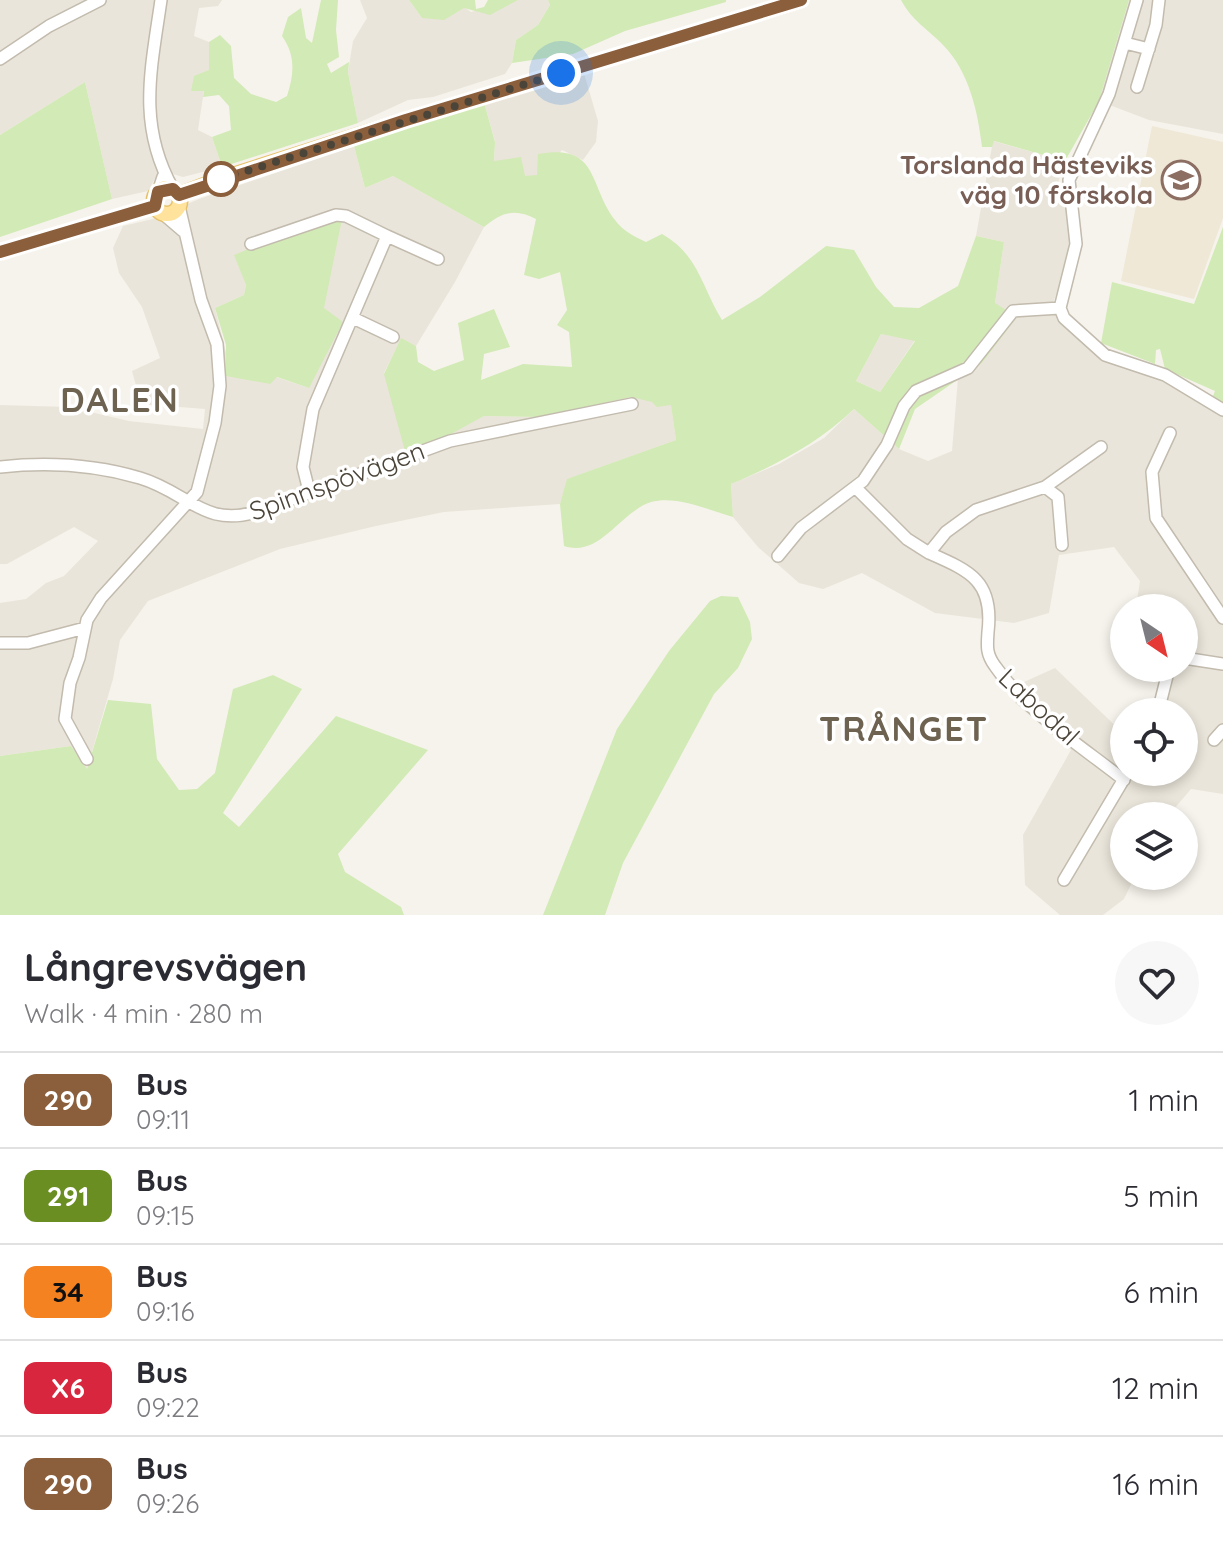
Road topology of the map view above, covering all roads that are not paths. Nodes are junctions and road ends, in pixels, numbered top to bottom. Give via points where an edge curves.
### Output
1 (100, 0) edge
2 (161, 0) edge
3 (801, 0) edge
4 (1137, 0) edge
5 (1159, 0) edge
6 (1125, 43) junction
7 (1149, 49) junction
8 (0, 59) edge
9 (1137, 87) dead end
10 (167, 197) junction
11 (183, 232) junction
12 (387, 236) junction
13 (251, 244) dead end
14 (0, 252) edge
15 (438, 259) dead end
16 (1060, 308) junction
17 (353, 318) junction
18 (393, 337) dead end
19 (632, 404) dead end
20 (1223, 410) edge
21 (1170, 433) dead end
22 (1101, 447) dead end
23 (0, 467) edge
24 (1045, 487) junction
25 (857, 489) junction
26 (309, 491) junction
27 (187, 503) junction
28 (1062, 545) dead end
29 (929, 553) junction
30 (778, 556) dead end
31 (1223, 618) edge
32 (85, 628) junction
33 (0, 643) edge
34 (1198, 660) edge
35 (1223, 664) edge
36 (1223, 730) edge
37 (1214, 740) dead end
38 (87, 759) dead end
39 (1110, 764) edge
40 (1120, 786) edge
41 (1064, 880) dead end

1 - 8 street
2 - 10 street via 148,112
3 - 10 main road
4 - 6 street
5 - 7 street
6 - 7 street
6 - 16 street via 1109,94 1069,180 1076,244
7 - 9 street
10 - 11 street
10 - 11 street
10 - 14 main road
11 - 27 street via 220,370 210,449 197,492
12 - 13 street via 336,215
12 - 15 street
12 - 17 street
16 - 20 street via 1098,351 1165,375
16 - 25 street via 1013,311 968,368 916,391 878,462
17 - 18 street
17 - 26 street via 306,433 303,467
19 - 26 street, Spinnspövägen via 450,441
21 - 31 street via 1152,472 1156,518
22 - 24 street
23 - 27 street, Spinnspövägen via 42,463 127,474 155,483
24 - 28 street via 1058,497
24 - 29 street via 976,510 946,532
25 - 29 street via 907,539
25 - 30 street via 808,522
26 - 27 street, Spinnspövägen via 230,518
27 - 32 street via 101,598
29 - 39 street, Labodal via 972,574 983,587 990,609 987,655 997,669 1051,722
32 - 33 street via 28,643
32 - 38 street via 65,719
34 - 35 street
36 - 37 street
40 - 41 street, Labodal

